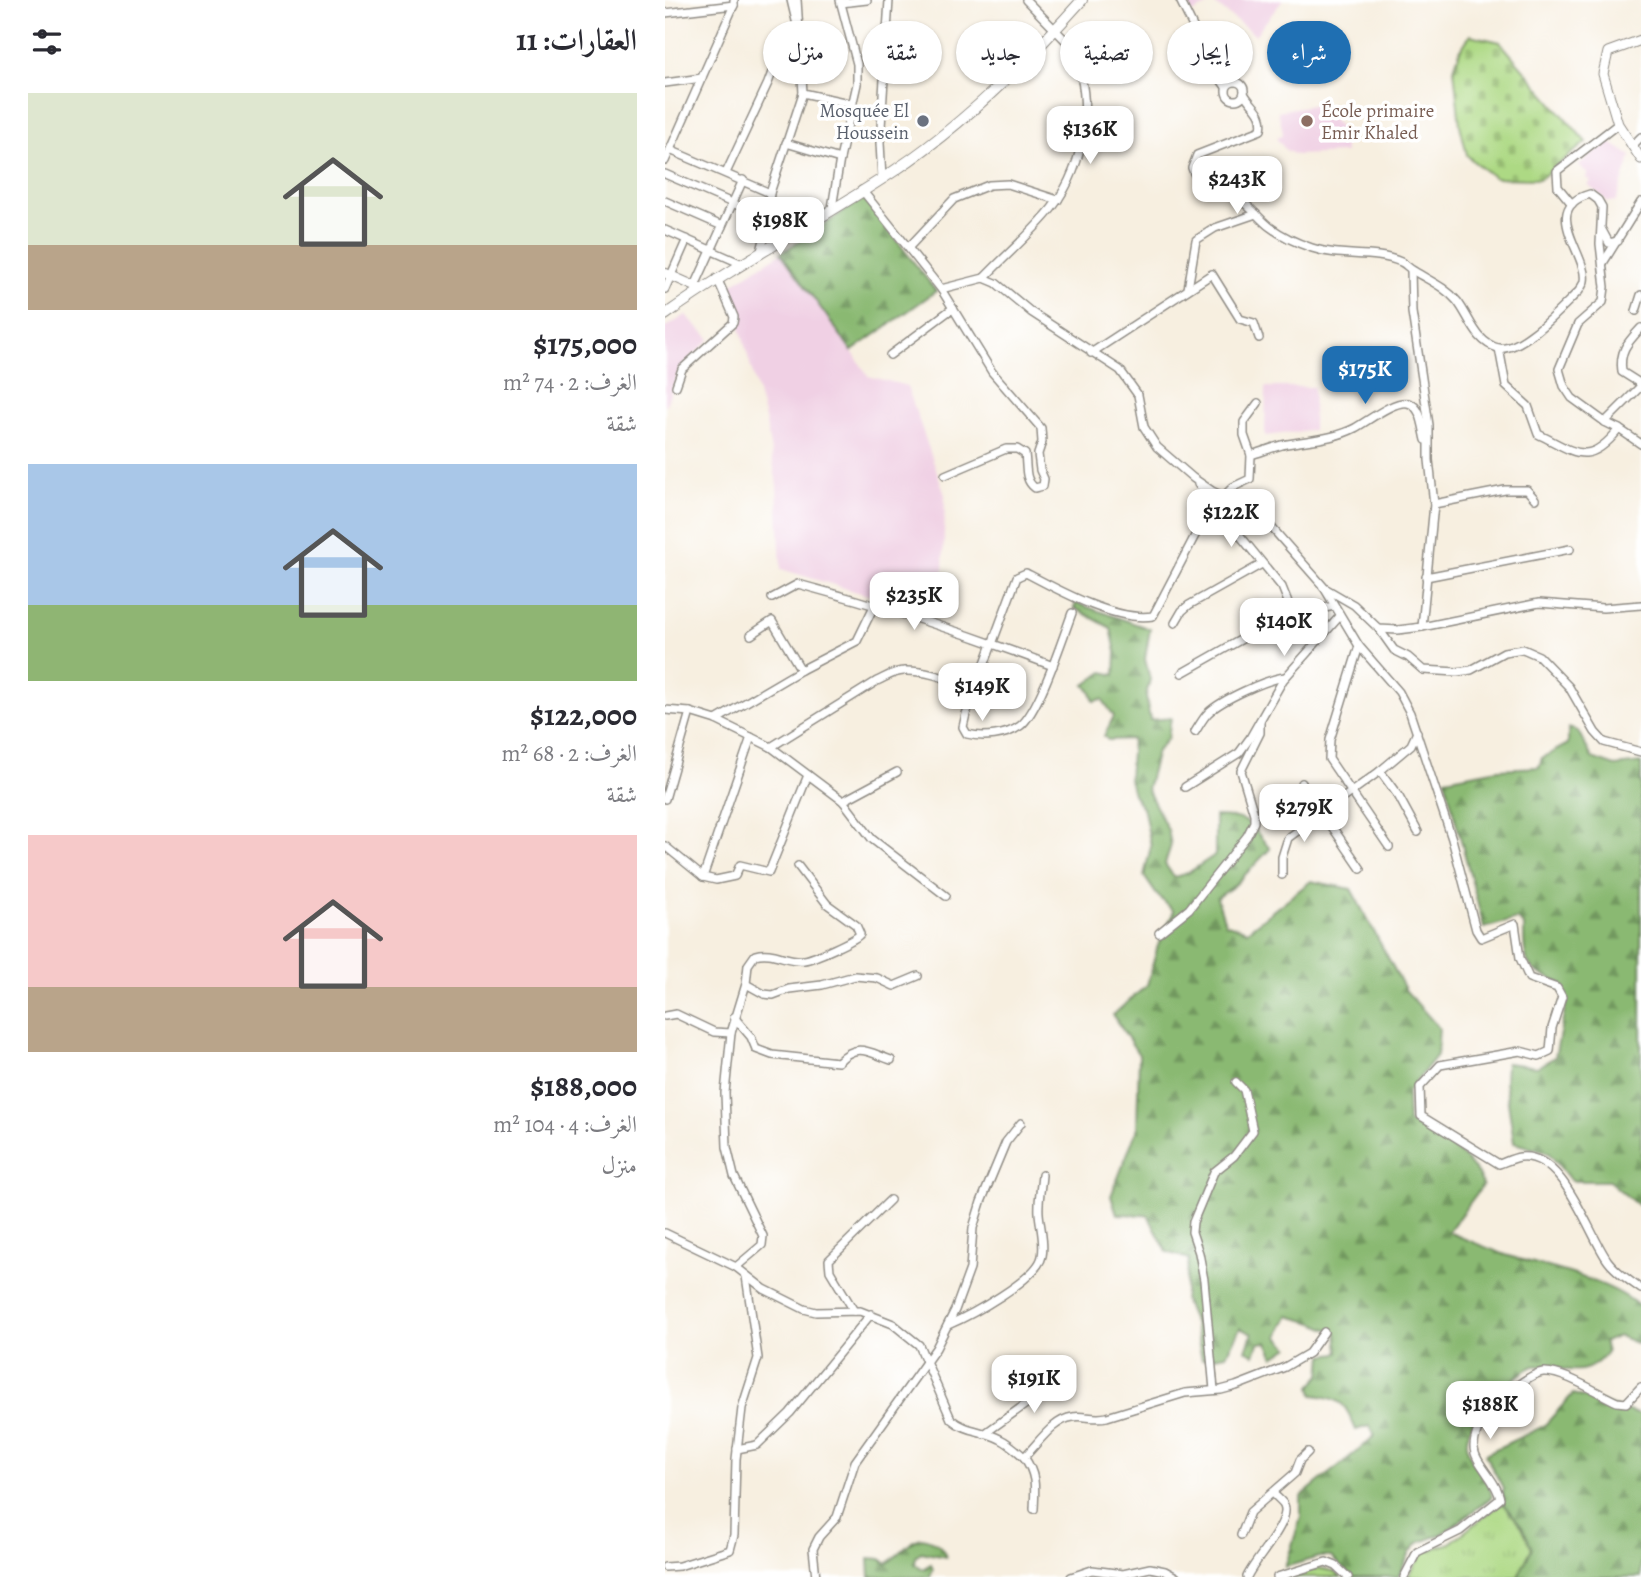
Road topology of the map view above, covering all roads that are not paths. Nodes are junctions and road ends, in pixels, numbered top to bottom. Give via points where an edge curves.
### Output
1 (791, 0) edge
2 (797, 0) edge
3 (867, 0) edge
4 (889, 0) edge
5 (1026, 0) edge
6 (1180, 0) edge
7 (1080, 1) edge
8 (840, 2) edge
9 (734, 3) edge
10 (665, 13) edge
11 (796, 21) edge
12 (798, 21) edge
13 (1190, 21) edge
14 (1055, 30) junction
15 (1641, 40) edge
16 (702, 79) junction
17 (665, 83) edge
18 (768, 84) edge
19 (802, 84) edge
20 (1226, 84) edge
21 (1241, 84) edge
22 (803, 93) junction
23 (1244, 97) junction
24 (853, 104) junction
25 (1618, 124) junction
26 (1641, 137) edge
27 (786, 143) junction
28 (1632, 146) junction
29 (670, 149) junction
30 (840, 159) junction
31 (1641, 159) edge
32 (665, 161) edge
33 (726, 173) junction
34 (665, 174) edge
35 (882, 178) junction
36 (743, 180) junction
37 (862, 190) junction
38 (770, 192) junction
39 (1058, 200) junction
40 (665, 201) edge
41 (1641, 202) edge
42 (732, 203) junction
43 (1571, 204) junction
44 (832, 208) junction
45 (1256, 214) junction
46 (767, 218) junction
47 (722, 226) junction
48 (1600, 226) junction
49 (665, 230) edge
50 (687, 239) junction
51 (1618, 241) junction
52 (909, 247) junction
53 (711, 250) junction
54 (761, 251) junction
55 (1602, 263) junction
56 (742, 264) junction
57 (1411, 270) junction
58 (668, 274) edge
59 (717, 278) junction
60 (984, 278) junction
61 (698, 288) junction
62 (665, 289) edge
63 (941, 289) junction
64 (1188, 289) junction
65 (1641, 295) edge
66 (953, 308) junction
67 (1636, 311) dead end
68 (665, 315) edge
69 (1641, 328) edge
70 (1259, 338) dead end
71 (1499, 348) junction
72 (1091, 353) junction
73 (890, 355) dead end
74 (1641, 385) edge
75 (676, 386) dead end
76 (1258, 403) dead end
77 (1605, 422) junction
78 (1619, 429) junction
79 (1641, 444) edge
80 (1429, 454) junction
81 (1251, 455) junction
82 (945, 475) dead end
83 (1193, 478) junction
84 (1224, 496) junction
85 (1535, 499) dead end
86 (1212, 503) junction
87 (1434, 504) junction
88 (1570, 549) dead end
89 (1262, 564) junction
90 (1426, 577) junction
91 (1323, 586) junction
92 (772, 598) dead end
93 (875, 604) junction
94 (1641, 605) edge
95 (1334, 606) junction
96 (1072, 612) dead end
97 (1340, 616) junction
98 (1279, 618) junction
99 (1175, 623) dead end
100 (1422, 627) junction
101 (1379, 629) junction
102 (751, 635) dead end
103 (993, 643) junction
104 (1359, 646) junction
105 (1053, 666) junction
106 (801, 670) junction
107 (1182, 673) dead end
108 (1285, 677) junction
109 (975, 689) junction
110 (665, 710) edge
111 (690, 712) junction
112 (716, 720) junction
113 (1260, 721) junction
114 (1195, 732) dead end
115 (1417, 732) junction
116 (751, 737) junction
117 (771, 747) junction
118 (1641, 752) edge
119 (1380, 771) junction
120 (897, 772) dead end
121 (808, 775) junction
122 (1302, 783) dead end
123 (1185, 787) dead end
124 (1352, 792) junction
125 (665, 799) edge
126 (843, 801) junction
127 (1323, 813) junction
128 (1418, 832) dead end
129 (665, 846) edge
130 (1389, 847) dead end
131 (798, 866) dead end
132 (1360, 869) dead end
133 (1282, 875) dead end
134 (703, 877) junction
135 (946, 896) dead end
136 (1159, 933) dead end
137 (918, 976) dead end
138 (747, 984) junction
139 (665, 1016) edge
140 (734, 1017) junction
141 (731, 1033) junction
142 (891, 1060) dead end
143 (1236, 1082) dead end
144 (1021, 1123) dead end
145 (1042, 1175) dead end
146 (890, 1200) dead end
147 (665, 1233) edge
148 (736, 1267) junction
149 (746, 1276) junction
150 (1641, 1289) edge
151 (853, 1311) junction
152 (871, 1314) junction
153 (947, 1325) junction
154 (1324, 1332) dead end
155 (926, 1359) junction
156 (1067, 1374) dead end
157 (1641, 1387) edge
158 (1214, 1390) junction
159 (984, 1434) junction
160 (737, 1450) junction
161 (1308, 1452) dead end
162 (1024, 1457) junction
163 (1273, 1493) junction
164 (1034, 1509) dead end
165 (1241, 1535) dead end
166 (665, 1567) edge
167 (816, 1577) edge
168 (1070, 1577) edge
169 (1176, 1577) edge
170 (1247, 1577) edge
171 (1277, 1577) edge
172 (1347, 1577) edge
173 (1404, 1577) edge

1 - 11 street
2 - 12 street
3 - 8 street
4 - 35 street
5 - 14 street
6 - 13 street
7 - 14 main road
8 - 24 street via 857,64
9 - 10 street
9 - 16 street
14 - 35 main road via 943,134
14 - 39 street via 1074,54 1084,113 1082,145
15 - 25 street via 1608,52 1603,74
16 - 17 street
16 - 29 street
18 - 33 street
19 - 22 street
20 - 23 street via 1229,98
21 - 23 street
22 - 24 street
22 - 27 street
23 - 45 street via 1260,113 1261,130 1197,155 1192,168 1207,188 1240,200
24 - 30 street
25 - 28 street
25 - 43 street via 1557,171 1558,187
26 - 28 street
27 - 30 street
27 - 38 street
28 - 31 street
29 - 32 street
29 - 33 street
30 - 44 street
33 - 36 street
34 - 42 street
35 - 37 main road
36 - 38 street
36 - 42 street
37 - 44 main road
37 - 52 street
38 - 46 street
39 - 52 street via 1008,184 989,185 954,199
39 - 60 street
40 - 47 street
41 - 51 street
42 - 46 street
42 - 47 street
43 - 48 street via 1590,194 1598,200 1602,206
43 - 71 street via 1570,238 1584,282 1527,337
44 - 54 main road
45 - 57 street via 1289,239 1315,249 1384,257
45 - 64 street via 1196,240
46 - 54 street
47 - 53 street
48 - 51 street via 1609,243
48 - 55 street
49 - 50 street
50 - 53 street
50 - 58 street
51 - 55 street
52 - 63 street
53 - 56 street
53 - 61 street
54 - 56 main road
55 - 77 street via 1603,302 1578,324 1559,369 1571,398
56 - 59 main road
57 - 71 street via 1443,287 1474,331
57 - 80 street
58 - 61 street
58 - 62 street
59 - 61 main road
59 - 75 street via 733,323 682,369
60 - 63 street
60 - 72 street
61 - 68 main road
63 - 66 street
64 - 70 street via 1212,274 1240,319 1254,323
64 - 72 street
65 - 67 street
66 - 73 street
66 - 82 street via 992,372 1041,428 1038,454 1044,479 1043,486 1030,484 1025,454 1017,449 1006,449
69 - 74 street via 1621,351 1622,372
71 - 78 street via 1506,386 1528,406 1538,434 1575,453 1606,445
72 - 83 street via 1120,370 1138,395 1149,437
74 - 77 street
76 - 81 street via 1244,422
77 - 78 street
78 - 79 street
80 - 81 street via 1419,412 1405,402 1352,429
80 - 87 street
81 - 84 street via 1249,479
83 - 84 street
83 - 86 street
84 - 91 street via 1258,512
85 - 87 street via 1527,489 1505,489
86 - 89 street
86 - 103 street via 1153,616 1089,604 1026,573 1017,577
87 - 90 street
88 - 90 street
89 - 98 street via 1287,596
89 - 99 street via 1189,605
90 - 100 street
91 - 95 street
91 - 101 street via 1354,605
92 - 93 street via 798,584
93 - 103 street
93 - 106 street via 857,641
94 - 100 street via 1603,608 1539,603
95 - 97 street
95 - 98 street
96 - 105 street
97 - 104 street
97 - 108 street
98 - 107 street
100 - 101 street
101 - 118 street via 1394,650 1423,670 1471,670 1504,652 1523,649 1539,656 1569,687 1604,742
102 - 106 street via 772,621
103 - 105 street
103 - 109 street
104 - 115 street via 1399,692
104 - 124 street via 1328,749 1329,760
105 - 109 street via 1028,717 1019,727 994,735 967,734 963,727
106 - 112 street
108 - 113 street
108 - 114 street via 1261,683 1215,708
109 - 117 street via 936,675 895,672
110 - 111 street
111 - 112 street
111 - 125 street
112 - 116 street
113 - 123 street via 1239,753
113 - 136 street via 1260,733 1241,771 1254,822 1189,909
115 - 119 street via 1411,745
115 - 150 street via 1476,930 1481,938 1515,924 1520,958 1529,978 1557,988 1562,997 1550,1051 1539,1056 1520,1051 1440,1065 1420,1087 1421,1116 1499,1164 1521,1157 1545,1162 1567,1186 1609,1263
116 - 117 street
116 - 134 street
117 - 121 street
119 - 124 street
119 - 128 street
120 - 126 street
121 - 126 street
121 - 134 street via 769,872 740,865 734,876
122 - 127 street
124 - 127 street
124 - 130 street
126 - 135 street via 872,839
127 - 132 street
127 - 133 street via 1288,838
129 - 134 street
131 - 138 street via 827,904 856,925 860,934 805,960 765,952 755,955 748,965
137 - 138 street via 894,986 877,978 855,976 773,995
138 - 140 street
139 - 141 street via 675,1014 714,1032
140 - 141 street
140 - 142 street via 756,1049 772,1055 838,1062 848,1051 860,1049
141 - 148 street via 725,1093 727,1147 734,1177 763,1236 762,1245
143 - 158 street via 1244,1090 1253,1131 1214,1172 1192,1232 1204,1280
144 - 153 street via 1006,1142 981,1202 973,1228 970,1269
145 - 153 street via 1038,1208 1041,1262 996,1300
146 - 151 street via 828,1260
147 - 148 street
148 - 149 street
149 - 151 street via 804,1309
149 - 160 street via 758,1358 741,1408
151 - 152 street
152 - 155 street via 910,1336
152 - 160 street via 790,1413 757,1445
153 - 155 street
154 - 158 street via 1296,1361
155 - 159 street via 951,1419 960,1427
155 - 167 street via 855,1462 837,1517 813,1549
156 - 159 street
157 - 173 street via 1626,1403 1559,1374 1529,1377 1486,1413 1473,1449 1500,1499 1460,1531 1417,1552
158 - 162 street via 1185,1393 1107,1417 1072,1417 1055,1425
159 - 162 street via 998,1438
160 - 166 street via 730,1550
161 - 163 street
162 - 164 street via 1036,1480
163 - 165 street via 1250,1512
163 - 170 street via 1284,1504 1283,1525
168 - 169 street via 1092,1570 1123,1574 1150,1568
171 - 172 street via 1326,1562

